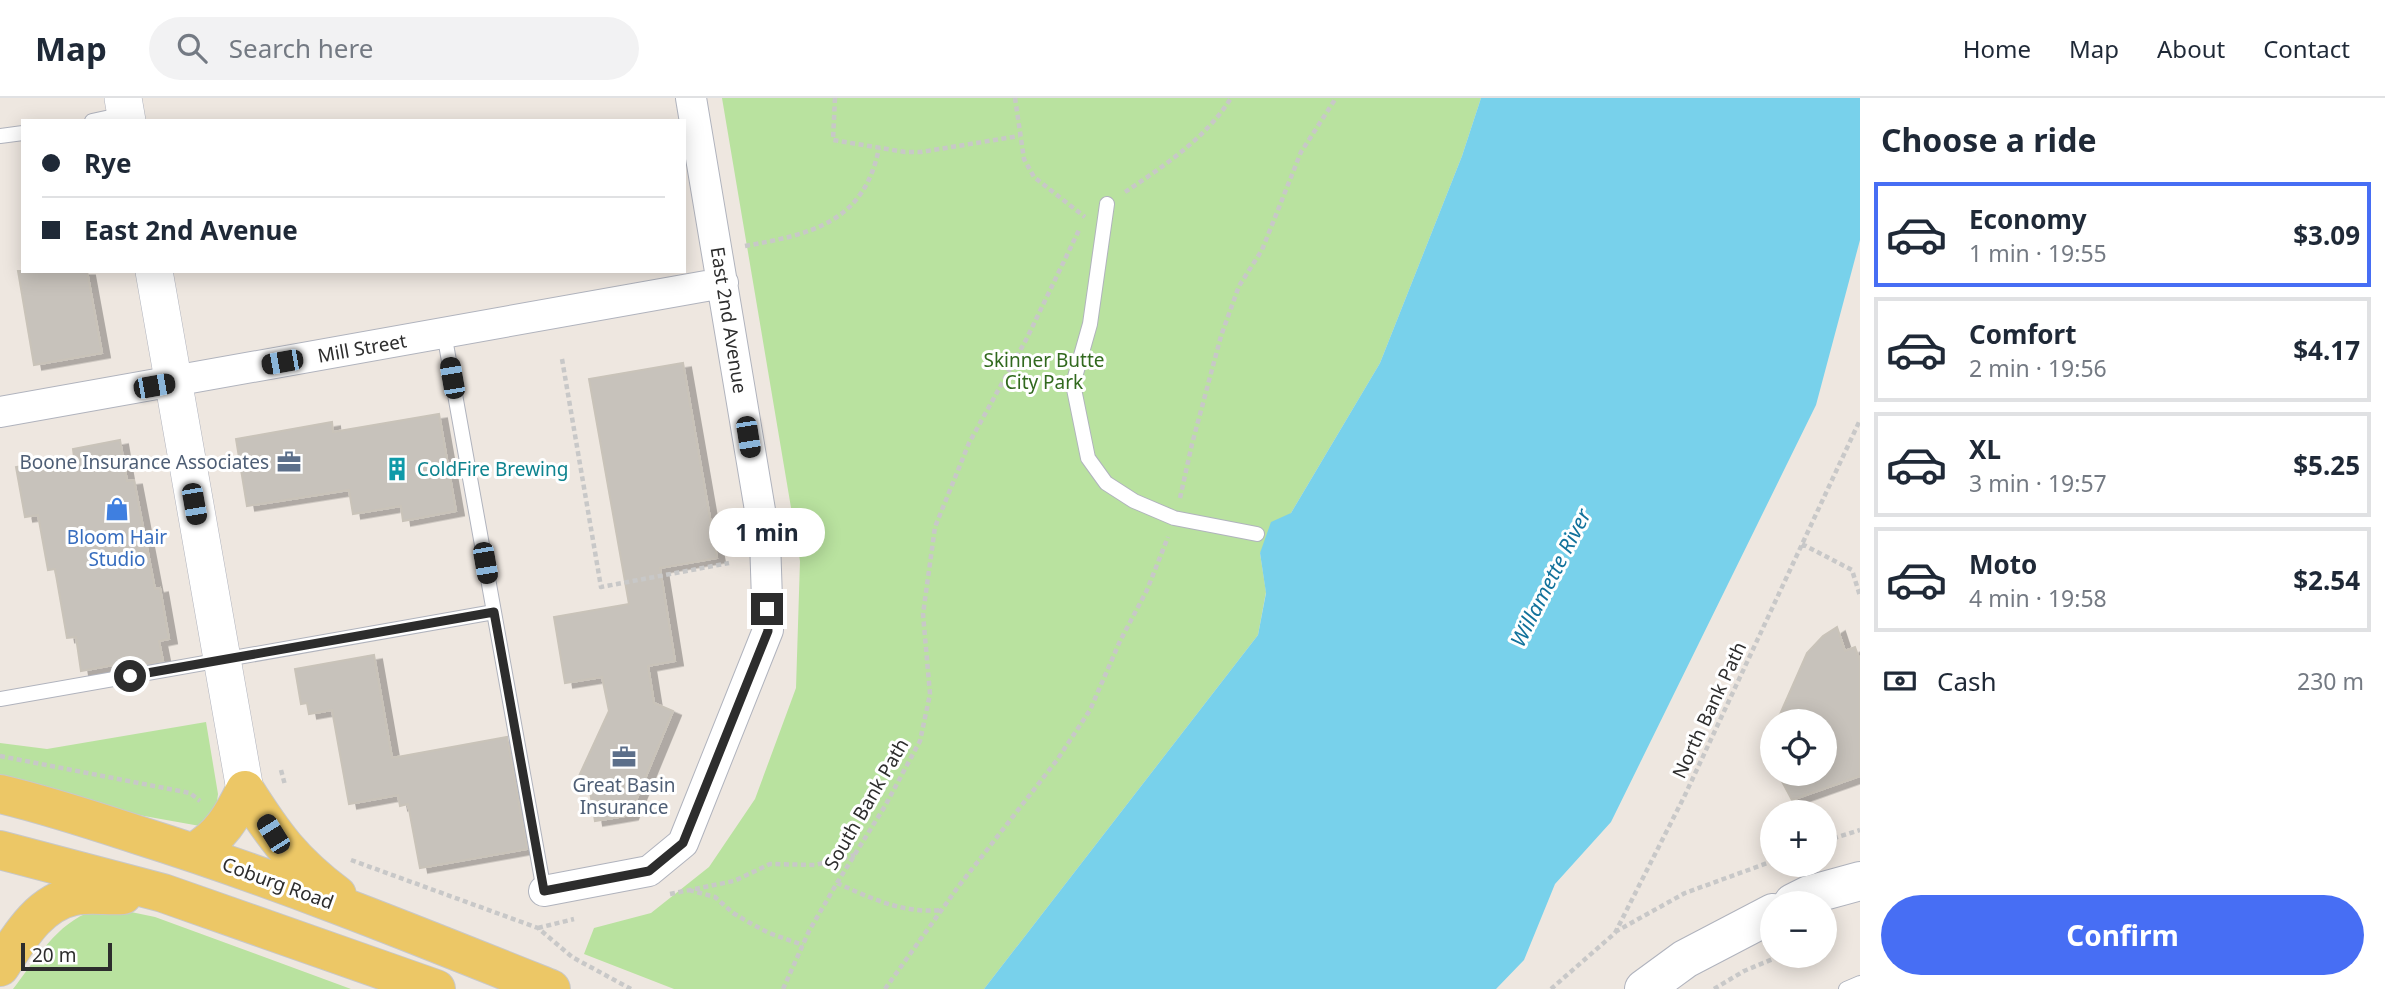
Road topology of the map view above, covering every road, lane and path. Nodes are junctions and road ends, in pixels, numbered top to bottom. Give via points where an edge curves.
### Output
1 (691, 98) edge
2 (835, 98) edge
3 (1015, 98) edge
4 (1231, 98) edge
5 (1336, 98) edge
6 (21, 133) edge
7 (0, 136) edge
8 (1019, 136) junction
9 (879, 148) junction
10 (1107, 204) junction
11 (1080, 230) dead end
12 (718, 251) junction
13 (153, 273) edge
14 (723, 283) junction
15 (444, 333) junction
16 (562, 359) dead end
17 (173, 382) junction
18 (0, 412) edge
19 (1860, 420) edge
20 (1174, 518) junction
21 (1257, 534) dead end
22 (1802, 544) junction
23 (729, 563) dead end
24 (1860, 596) edge
25 (494, 612) junction
26 (222, 660) junction
27 (0, 699) edge
28 (0, 755) edge
29 (245, 790) junction
30 (190, 793) dead end
31 (0, 794) edge
32 (1860, 830) edge
33 (1837, 837) edge
34 (0, 850) edge
35 (194, 852) junction
36 (855, 855) junction
37 (349, 859) dead end
38 (1760, 866) edge
39 (1860, 881) edge
40 (837, 883) junction
41 (544, 891) joint
42 (1824, 891) edge
43 (163, 893) junction
44 (942, 910) junction
45 (358, 911) junction
46 (1760, 921) edge
47 (1615, 933) junction
48 (803, 945) junction
49 (1760, 964) edge
50 (0, 967) edge
51 (1860, 983) edge
52 (628, 988) edge
53 (436, 989) edge
54 (551, 989) edge
55 (783, 989) edge
56 (885, 989) edge
57 (1551, 989) edge
58 (1644, 989) edge
59 (1714, 989) edge
60 (1846, 989) edge

1 - 12 street, East 2nd Avenue
2 - 9 path via 833,140
3 - 8 path
4 - 10 path via 1223,112 1172,161
5 - 20 path via 1301,152 1262,250 1240,286 1221,336
6 - 7 lane
8 - 9 path via 921,152
8 - 10 path via 1034,177 1085,218
9 - 12 path via 863,191 835,220 793,235
10 - 20 lane via 1090,324 1073,384 1077,413 1088,458 1106,483
11 - 36 path, South Bank Path via 969,443 935,527 923,614 930,694 920,741
12 - 14 street, East 2nd Avenue
13 - 17 street
14 - 15 street, Mill Street
14 - 41 street, East 2nd Avenue via 765,540 768,631 683,843 649,871
15 - 17 street, Mill Street
15 - 25 lane
16 - 23 path via 601,587
17 - 18 street, Mill Street
17 - 26 street
19 - 22 path, North Bank Path
20 - 21 lane
20 - 44 path via 1147,590 1090,710
22 - 24 path via 1852,570
22 - 47 path, North Bank Path
25 - 26 lane
25 - 41 lane
26 - 27 lane
26 - 29 street
28 - 30 path
29 - 35 main road via 228,824
29 - 45 main road via 299,864
31 - 35 main road, Coburg Road
32 - 33 path
34 - 43 main road
35 - 45 main road, Coburg Road
36 - 40 path, South Bank Path
36 - 48 path via 816,865 770,864 734,881 686,889 716,897 750,923
37 - 52 path via 537,928 572,957
38 - 47 path via 1685,893
39 - 42 main road
40 - 44 path via 880,902 923,912
40 - 48 path, South Bank Path
43 - 50 main road via 76,896 56,902 30,924
43 - 53 main road
44 - 56 path
45 - 54 main road, Coburg Road
46 - 58 main road via 1685,959
47 - 57 path, North Bank Path
48 - 55 path, South Bank Path
49 - 59 path
51 - 60 lane

